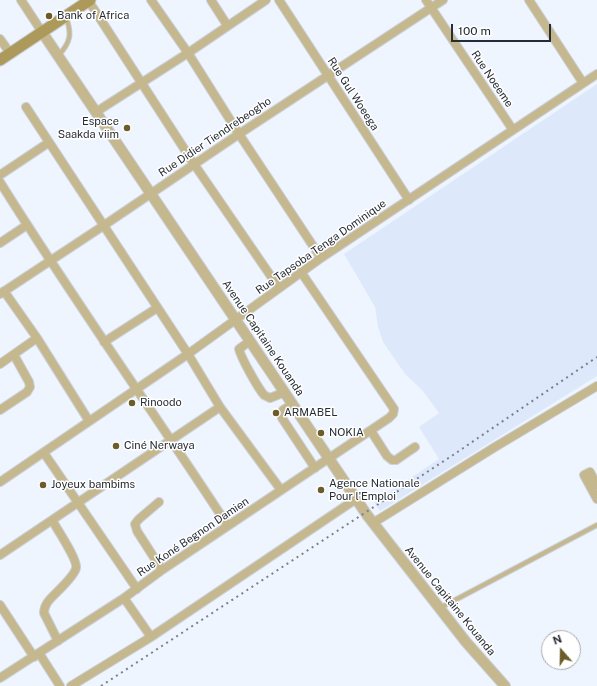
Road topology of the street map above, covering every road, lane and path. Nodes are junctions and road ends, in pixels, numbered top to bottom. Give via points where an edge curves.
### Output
1 (21, 0) edge
2 (89, 0) edge
3 (151, 0) edge
4 (211, 0) edge
5 (266, 0) edge
6 (279, 0) edge
7 (426, 0) edge
8 (443, 0) edge
9 (528, 0) edge
10 (431, 8) junction
11 (66, 16) junction
12 (227, 25) junction
13 (42, 32) junction
14 (0, 39) edge
15 (10, 53) junction
16 (188, 53) junction
17 (58, 56) junction
18 (0, 60) edge
19 (597, 74) edge
20 (327, 76) junction
21 (141, 82) junction
22 (583, 83) junction
23 (26, 107) dead end
24 (96, 112) junction
25 (513, 130) junction
26 (239, 134) junction
27 (48, 143) junction
28 (194, 164) junction
29 (0, 175) edge
30 (0, 182) edge
31 (151, 194) junction
32 (409, 200) junction
33 (27, 225) junction
34 (104, 226) junction
35 (0, 243) edge
36 (321, 258) junction
37 (50, 260) junction
38 (301, 272) junction
39 (279, 288) junction
40 (2, 292) edge
41 (157, 308) junction
42 (235, 319) junction
43 (37, 338) junction
44 (250, 341) junction
45 (104, 342) junction
46 (188, 354) junction
47 (14, 355) junction
48 (0, 364) edge
49 (597, 386) edge
50 (137, 389) junction
51 (285, 392) junction
52 (293, 404) junction
53 (220, 407) junction
54 (0, 410) edge
55 (89, 421) junction
56 (371, 431) junction
57 (171, 439) junction
58 (415, 447) dead end
59 (44, 453) junction
60 (330, 458) junction
61 (315, 468) junction
62 (0, 482) edge
63 (597, 485) edge
64 (281, 490) junction
65 (597, 498) edge
66 (356, 499) junction
67 (159, 502) dead end
68 (78, 503) junction
69 (52, 520) junction
70 (373, 523) junction
71 (597, 525) edge
72 (228, 526) junction
73 (0, 555) edge
74 (162, 570) junction
75 (137, 589) junction
76 (124, 598) junction
77 (0, 605) edge
78 (440, 608) junction
79 (151, 637) junction
80 (58, 640) junction
81 (36, 655) junction
82 (0, 678) edge
83 (60, 686) edge
84 (71, 686) edge
85 (504, 686) edge

1 - 13 street
2 - 11 main road
2 - 21 street
3 - 16 street
4 - 12 street
5 - 12 street
6 - 20 street, Rue Gul Woeega
7 - 10 street, Rue Noeeme
8 - 10 street, Rue Didier Tiendrebeogho
9 - 22 street
10 - 20 street, Rue Didier Tiendrebeogho
10 - 25 street, Rue Noeeme
11 - 13 main road
11 - 17 lane via 69,42
12 - 16 street
13 - 15 main road
13 - 17 street, Avenue Capitaine Kouanda
14 - 15 street
15 - 18 main road
16 - 21 street
16 - 26 street
17 - 24 street, Avenue Capitaine Kouanda
19 - 22 street, Rue Tapsoba Tenga Dominique
20 - 26 street, Rue Didier Tiendrebeogho
20 - 32 street, Rue Gul Woeega
21 - 24 street
21 - 28 street
22 - 25 street, Rue Tapsoba Tenga Dominique
23 - 27 street
24 - 31 street, Avenue Capitaine Kouanda
25 - 32 street, Rue Tapsoba Tenga Dominique
26 - 28 street, Rue Didier Tiendrebeogho
26 - 36 street
27 - 29 street
27 - 34 street
28 - 31 street, Rue Didier Tiendrebeogho
28 - 39 street
30 - 33 street
31 - 34 street, Rue Didier Tiendrebeogho
31 - 42 street, Avenue Capitaine Kouanda
32 - 36 street, Rue Tapsoba Tenga Dominique
33 - 35 street
33 - 37 street
34 - 37 street, Rue Didier Tiendrebeogho
34 - 41 street
36 - 38 street, Rue Tapsoba Tenga Dominique
37 - 40 street, Rue Didier Tiendrebeogho
37 - 45 street
38 - 39 street, Rue Tapsoba Tenga Dominique
38 - 56 street, Rue Koné Begnon Damien via 394,409 389,418
39 - 42 street, Rue Tapsoba Tenga Dominique
40 - 43 street
41 - 45 street
41 - 46 street
42 - 44 street, Avenue Capitaine Kouanda
42 - 46 street, Rue Tapsoba Tenga Dominique
43 - 47 street
43 - 55 street
44 - 51 street, Avenue Capitaine Kouanda
44 - 51 street via 239,349 240,353 264,395 270,398
45 - 50 street
46 - 50 street, Rue Tapsoba Tenga Dominique
46 - 53 street
47 - 48 street
47 - 54 street via 30,387 27,392
49 - 70 street
50 - 55 street, Rue Tapsoba Tenga Dominique
50 - 57 street
51 - 52 street, Avenue Capitaine Kouanda
52 - 60 street, Avenue Capitaine Kouanda
52 - 61 street via 283,410 282,418
53 - 57 street
53 - 64 street
55 - 59 street, Rue Tapsoba Tenga Dominique
56 - 58 street via 392,460
56 - 60 street, Rue Koné Begnon Damien
57 - 68 street
57 - 72 street
59 - 62 street, Rue Tapsoba Tenga Dominique
59 - 68 street
60 - 61 street, Rue Koné Begnon Damien
60 - 66 street, Avenue Capitaine Kouanda
61 - 64 street, Rue Koné Begnon Damien
63 - 65 street via 590,472 584,476
64 - 72 street, Rue Koné Begnon Damien
66 - 70 street, Avenue Capitaine Kouanda
66 - 79 street
67 - 74 street via 135,524
68 - 69 street
68 - 75 street
69 - 73 street
69 - 80 street via 75,560 76,568 44,608 44,613
70 - 78 street, Avenue Capitaine Kouanda
71 - 78 lane
72 - 74 street, Rue Koné Begnon Damien
74 - 75 street, Rue Koné Begnon Damien
75 - 76 street, Rue Koné Begnon Damien
76 - 79 street
76 - 80 street, Rue Koné Begnon Damien
77 - 81 street
78 - 85 street, Avenue Capitaine Kouanda
79 - 84 street
80 - 81 street, Rue Koné Begnon Damien
81 - 82 street, Rue Koné Begnon Damien
81 - 83 street

